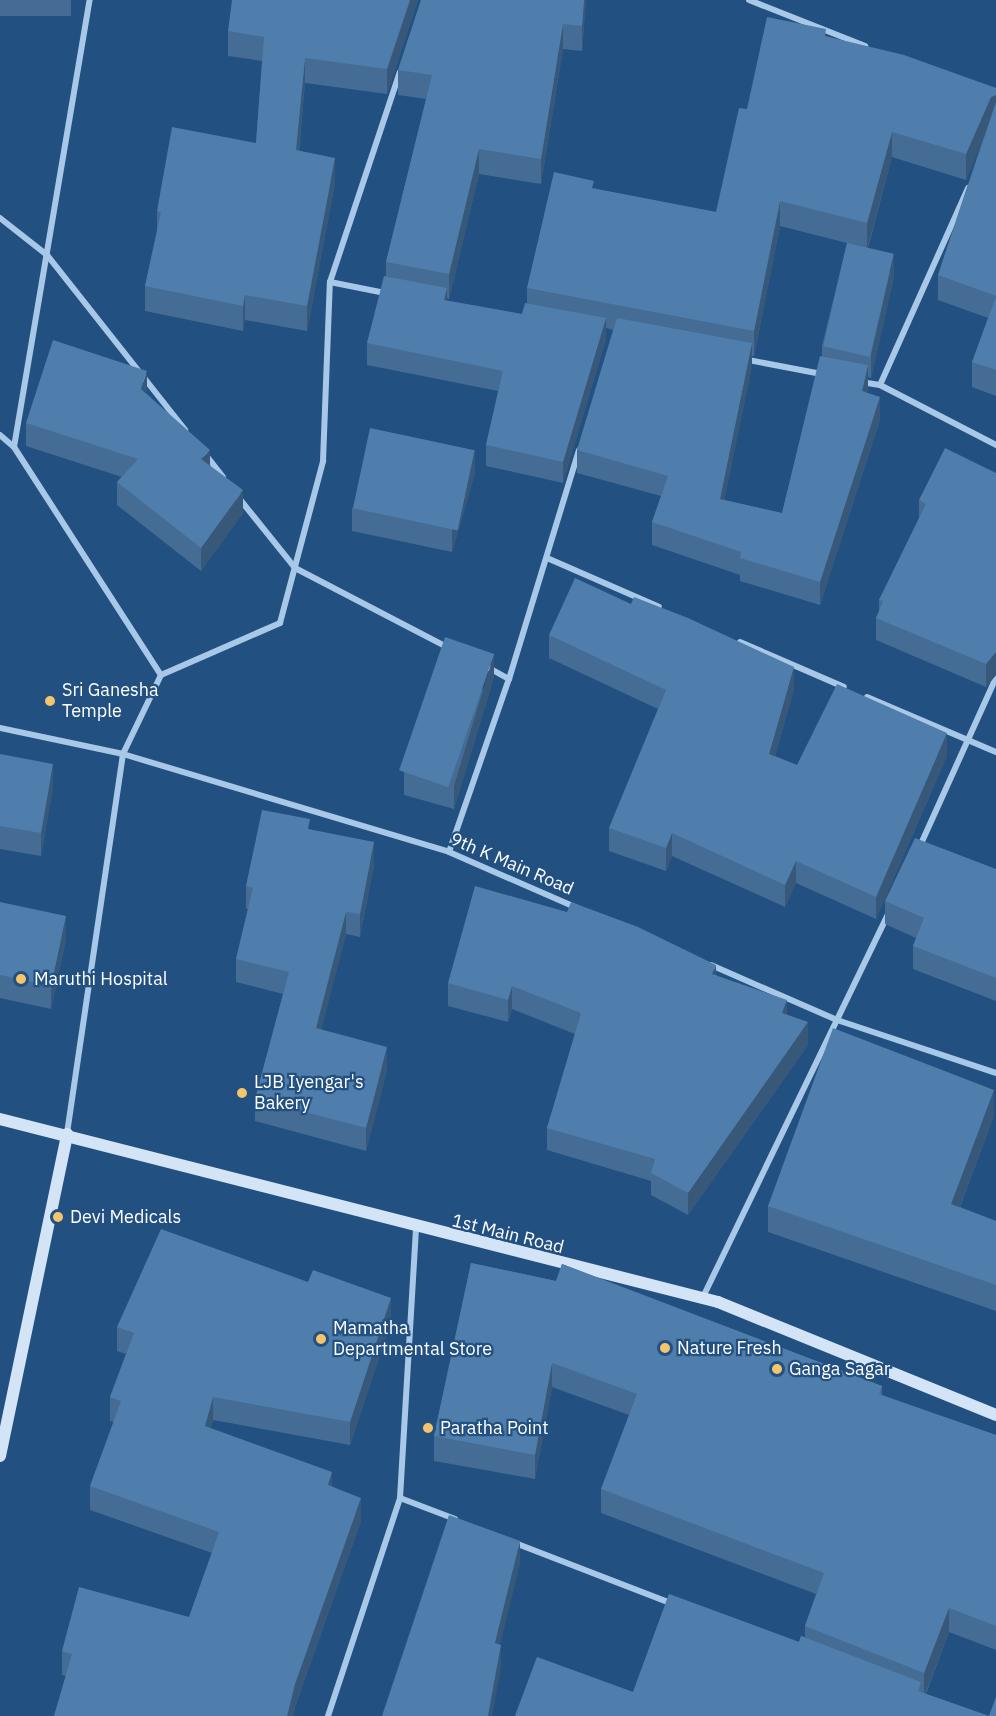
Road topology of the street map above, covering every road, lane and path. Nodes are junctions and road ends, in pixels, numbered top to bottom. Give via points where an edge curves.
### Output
1 (90, 0) edge
2 (749, 0) edge
3 (878, 52) edge
4 (405, 57) edge
5 (972, 179) edge
6 (0, 219) edge
7 (47, 255) junction
8 (330, 282) junction
9 (401, 296) edge
10 (729, 357) edge
11 (834, 376) edge
12 (845, 379) edge
13 (880, 385) junction
14 (0, 435) edge
15 (583, 435) edge
16 (193, 439) edge
17 (996, 445) edge
18 (14, 447) junction
19 (200, 448) edge
20 (547, 558) junction
21 (295, 568) junction
22 (666, 610) edge
23 (731, 638) edge
24 (458, 652) edge
25 (479, 663) edge
26 (161, 675) junction
27 (996, 678) edge
28 (509, 679) junction
29 (850, 690) edge
30 (861, 695) edge
31 (0, 728) edge
32 (969, 742) junction
33 (996, 752) edge
34 (123, 754) junction
35 (448, 852) junction
36 (914, 860) edge
37 (893, 902) edge
38 (589, 913) edge
39 (697, 959) edge
40 (837, 1020) junction
41 (996, 1073) edge
42 (0, 1119) edge
43 (67, 1134) junction
44 (416, 1229) junction
45 (701, 1301) junction
46 (996, 1415) edge
47 (0, 1456) edge
48 (400, 1498) junction
49 (467, 1524) edge
50 (500, 1537) edge
51 (679, 1607) edge
52 (328, 1716) edge

1 - 7 street
2 - 3 street
4 - 8 street
5 - 13 street
6 - 7 street
7 - 16 street
7 - 18 street
8 - 9 street
8 - 21 street via 323,461
10 - 11 street
12 - 13 street
13 - 17 street
14 - 18 street
15 - 20 street
18 - 26 street
19 - 21 street
20 - 22 street
20 - 28 street
21 - 24 street
21 - 26 street via 280,623
23 - 29 street
25 - 28 street
26 - 34 street
27 - 32 street
28 - 35 street
30 - 32 street
31 - 34 street, 9th K Main Road
32 - 33 street
32 - 36 street
34 - 35 street, 9th K Main Road
34 - 43 street
35 - 38 street, 9th K Main Road
37 - 40 street
39 - 40 street
40 - 41 street
40 - 45 street
42 - 43 street, 1st Main Road
43 - 44 street, 1st Main Road
43 - 47 street
44 - 45 street, 1st Main Road
44 - 48 street
45 - 46 street, 1st Main Road via 718,1302
48 - 49 street
48 - 52 street
50 - 51 street

